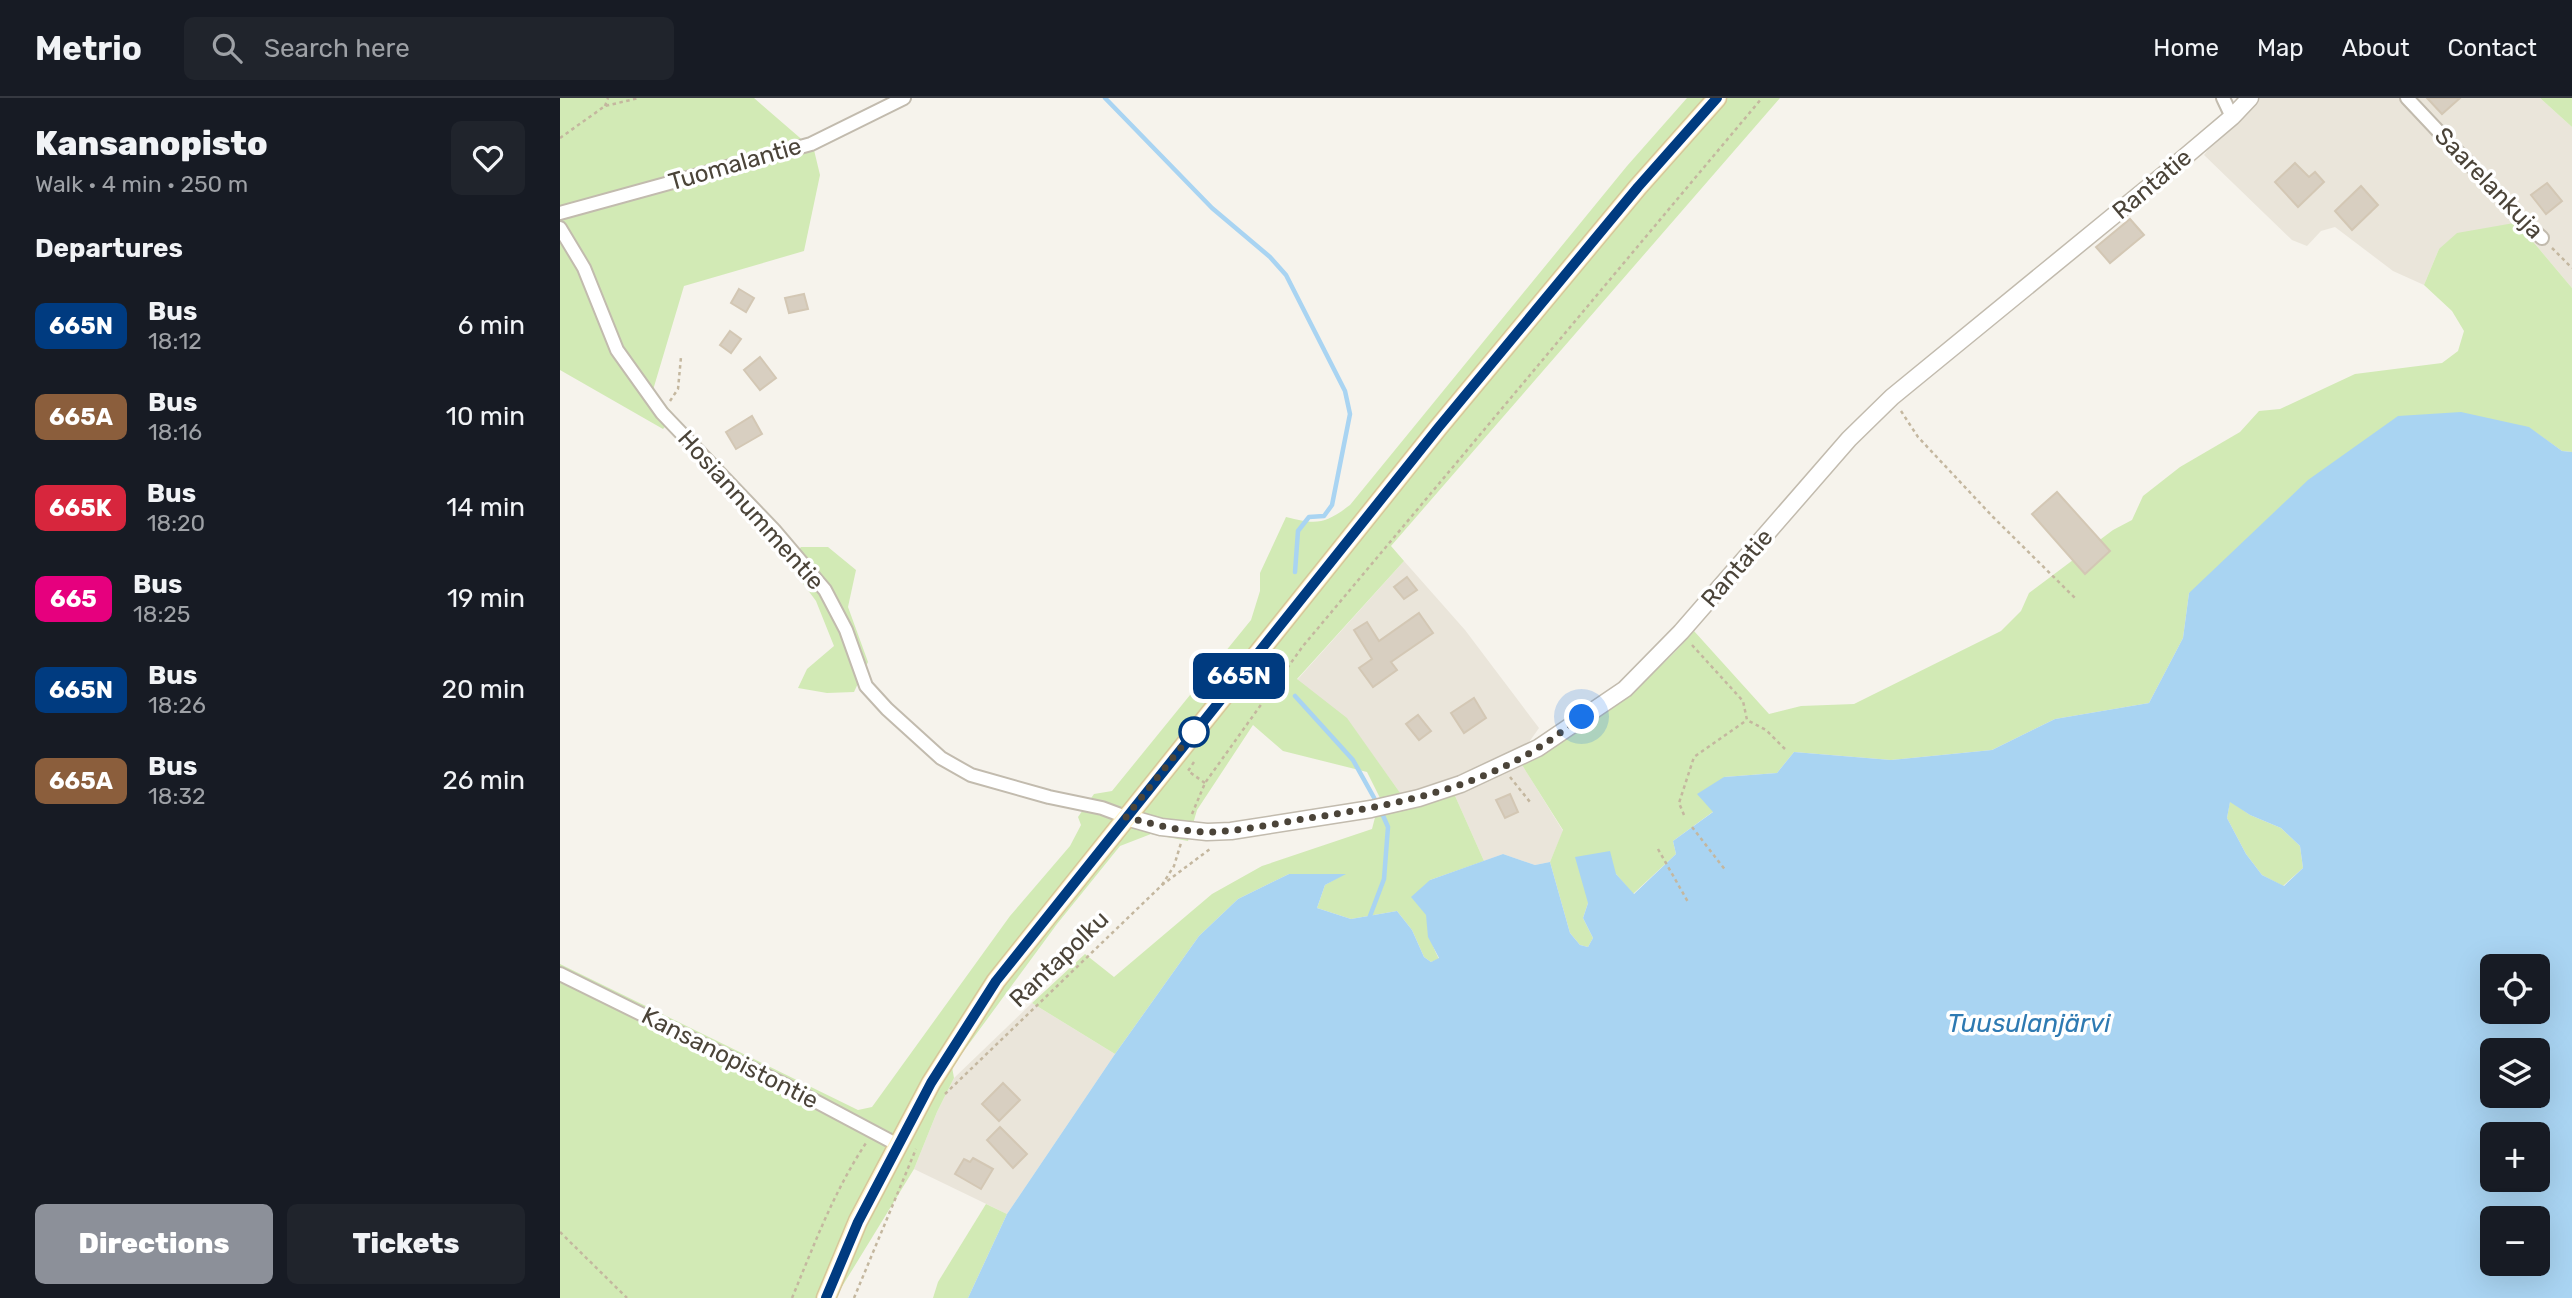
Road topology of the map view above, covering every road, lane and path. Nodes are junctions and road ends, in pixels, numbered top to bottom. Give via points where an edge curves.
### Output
1 (608, 98) edge
2 (639, 98) edge
3 (904, 98) edge
4 (1717, 98) edge
5 (1762, 98) edge
6 (2223, 98) edge
7 (2250, 98) edge
8 (2407, 98) edge
9 (605, 106) junction
10 (2232, 117) junction
11 (560, 138) edge
12 (560, 214) edge
13 (560, 228) edge
14 (2542, 238) joint
15 (2572, 268) edge
16 (681, 357) dead end
17 (1892, 397) junction
18 (662, 413) junction
19 (2076, 598) dead end
20 (1681, 632) junction
21 (1747, 720) junction
22 (1785, 748) dead end
23 (1195, 762) dead end
24 (1502, 767) junction
25 (1205, 783) junction
26 (1530, 802) dead end
27 (1684, 815) dead end
28 (1126, 817) junction
29 (1692, 827) dead end
30 (1185, 830) junction
31 (1231, 831) junction
32 (1658, 849) dead end
33 (1726, 871) dead end
34 (1162, 885) junction
35 (1688, 902) dead end
36 (560, 974) edge
37 (942, 1098) dead end
38 (874, 1132) junction
39 (921, 1140) dead end
40 (898, 1145) junction
41 (560, 1232) edge
42 (627, 1298) edge
43 (792, 1298) edge
44 (826, 1298) edge
45 (854, 1298) edge

1 - 9 path
2 - 9 path
3 - 12 street, Tuomalantie via 811,144
4 - 28 main road via 1438,428
5 - 25 path, Rantapolku via 1303,646
6 - 10 street
7 - 10 street, Rantatie
8 - 14 street, Saarelankuja
9 - 11 path
10 - 17 street, Rantatie
13 - 18 street, Hosiannummentie via 584,268 617,350
14 - 15 path, Saarelankuja
16 - 18 path via 678,389
17 - 19 path via 1918,437
17 - 20 street, Rantatie via 1849,439
18 - 28 street, Hosiannummentie via 825,590 846,630 866,686 919,741 983,780
20 - 21 path via 1743,701
20 - 24 street, Rantatie via 1625,689
21 - 22 path
21 - 27 path via 1694,757 1679,803
23 - 25 path via 1188,771
24 - 26 path
24 - 31 street, Rantatie via 1400,802
25 - 30 path, Rantapolku
28 - 30 street, Rantatie
28 - 40 main road via 996,981
29 - 33 path
30 - 31 street, Rantatie
30 - 34 path, Rantapolku via 1174,866
31 - 34 path, Rantapolku
32 - 35 path
34 - 37 path, Rantapolku
36 - 38 street, Kansanopistontie
38 - 40 street, Kansanopistontie
38 - 43 path via 844,1179
39 - 45 path
40 - 44 main road
41 - 42 path

